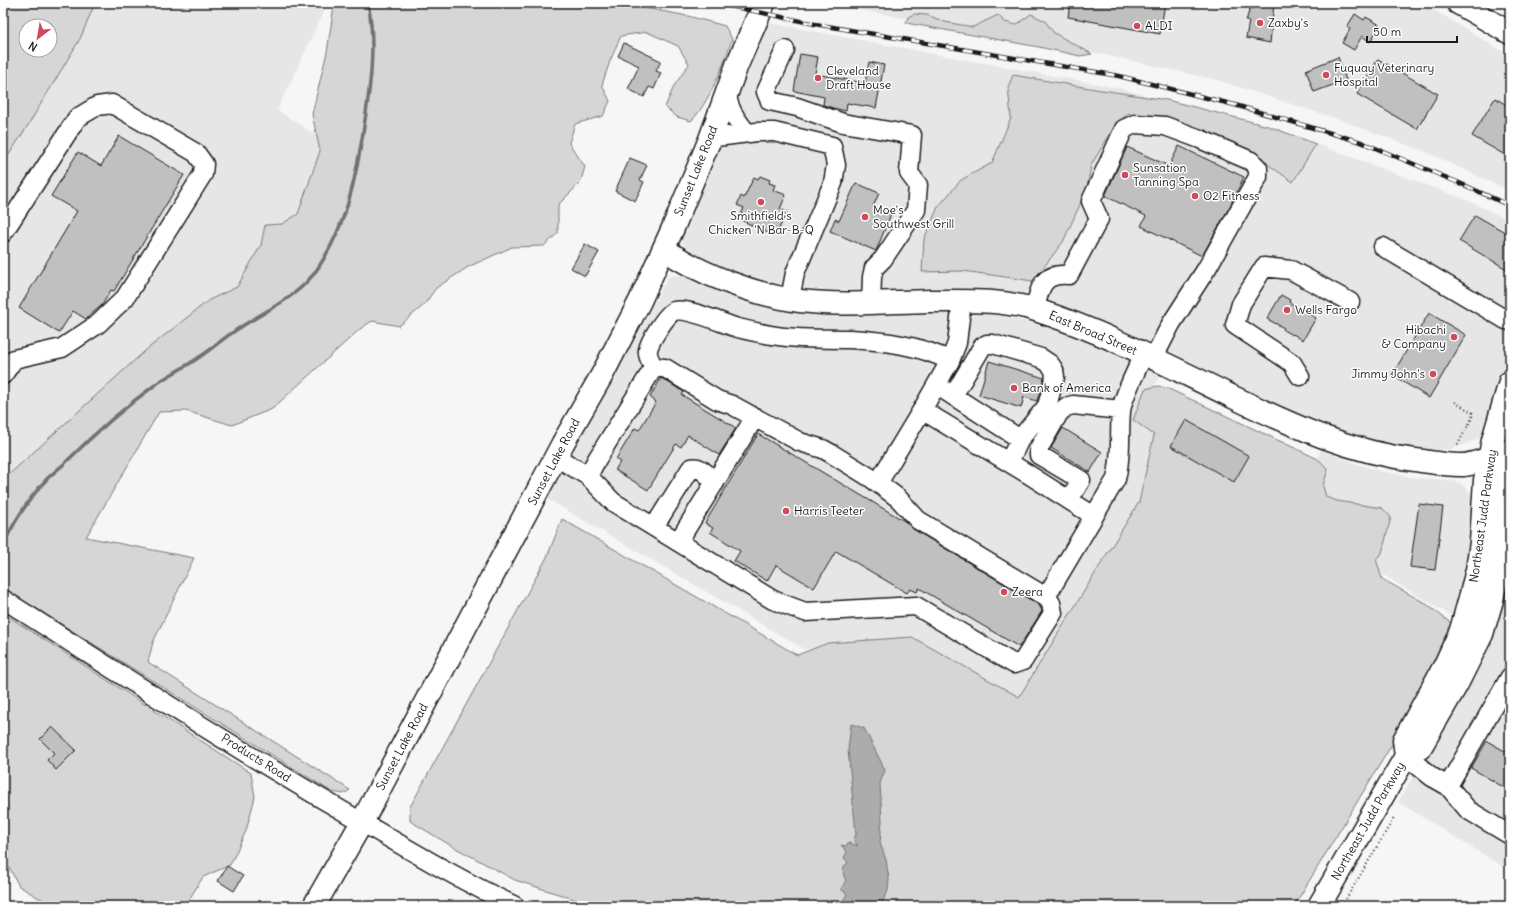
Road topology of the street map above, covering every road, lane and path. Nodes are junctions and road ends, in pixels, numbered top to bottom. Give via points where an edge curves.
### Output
1 (764, 3) edge
2 (1458, 3) edge
3 (1510, 33) edge
4 (785, 50) dead end
5 (726, 93) junction
6 (747, 133) junction
7 (707, 146) junction
8 (3, 233) edge
9 (1383, 247) dead end
10 (664, 249) junction
11 (790, 299) junction
12 (962, 301) junction
13 (1350, 302) dead end
14 (870, 303) junction
15 (1034, 309) junction
16 (1510, 321) edge
17 (8, 354) edge
18 (1149, 356) junction
19 (950, 361) junction
20 (654, 367) junction
21 (3, 375) edge
22 (1300, 376) dead end
23 (1510, 382) edge
24 (937, 386) junction
25 (953, 396) junction
26 (1455, 402) dead end
27 (922, 410) junction
28 (1121, 410) junction
29 (755, 417) junction
30 (1020, 439) junction
31 (1457, 446) dead end
32 (1510, 451) edge
33 (1039, 455) junction
34 (556, 457) junction
35 (1490, 458) junction
36 (1009, 462) junction
37 (1028, 474) junction
38 (588, 476) junction
39 (715, 483) junction
40 (878, 483) junction
41 (1070, 500) junction
42 (1094, 516) junction
43 (654, 527) junction
44 (678, 542) junction
45 (1046, 597) junction
46 (3, 599) edge
47 (1510, 677) edge
48 (1406, 756) junction
49 (1448, 786) junction
50 (1394, 818) dead end
51 (362, 822) junction
52 (1510, 835) edge
53 (314, 906) edge
54 (515, 906) edge
55 (1319, 906) edge
56 (1342, 906) edge

1 - 5 main road, Sunset Lake Road
2 - 3 main road
4 - 14 street via 766,92 770,101 797,107 843,123 912,135 909,173 918,185 916,210 883,259 874,268
5 - 6 street via 730,108
5 - 7 main road, Sunset Lake Road
6 - 7 street via 716,137
6 - 11 street via 774,132 832,146 836,165 833,183 795,272
7 - 10 main road, Sunset Lake Road
8 - 17 street via 77,118 97,106 112,104 196,153 204,164 203,174 125,298 98,324 62,348
9 - 16 street
10 - 11 main road, East Broad Street via 680,260 721,279
10 - 34 main road, Sunset Lake Road via 602,375
11 - 14 main road, East Broad Street via 825,303
12 - 14 main road, East Broad Street
12 - 15 main road, East Broad Street
12 - 19 street via 959,332
13 - 22 street via 1291,270 1264,267 1241,304 1234,325 1292,363
15 - 18 main road, East Broad Street via 1092,330
15 - 18 street via 1041,286 1049,277 1069,275 1099,219 1091,201 1124,129 1135,124 1165,126 1200,139 1251,161 1258,168 1258,177 1207,268
17 - 21 street
18 - 28 street via 1133,376
18 - 35 main road, East Broad Street via 1302,430 1346,446 1437,463 1463,465
19 - 20 street via 922,350 888,343 773,336 676,310 667,315 648,350
19 - 24 street
20 - 29 street via 665,368 717,400
20 - 38 street
23 - 35 main road, Northeast Judd Parkway
24 - 25 street
24 - 27 street
25 - 30 street
25 - 30 street via 982,347 987,344 1041,358 1050,364 1055,377 1047,406
26 - 31 path via 1473,413
27 - 36 street
27 - 40 street
28 - 33 street via 1073,405 1066,407 1039,448
28 - 42 street via 1120,464 1116,479
29 - 39 street
29 - 40 street via 800,442 823,449
30 - 36 street
32 - 35 main road, East Broad Street
32 - 48 main road, Northeast Judd Parkway via 1498,572 1482,634 1420,748
33 - 37 street
33 - 41 street via 1081,480
34 - 38 street
34 - 51 main road, Sunset Lake Road
35 - 48 main road, Northeast Judd Parkway via 1483,497 1477,570 1461,630 1404,740
36 - 37 street
37 - 41 street
38 - 43 street via 613,502
39 - 43 street via 699,468 691,468
39 - 44 street
40 - 45 street via 898,498 918,520
41 - 42 street
42 - 45 street
43 - 44 street
44 - 45 street via 773,600 805,612 916,606 1014,664 1023,661 1053,613 1051,603
46 - 51 street, Products Road via 252,757
47 - 49 street
48 - 49 street
48 - 55 main road, Northeast Judd Parkway
49 - 52 street via 1468,810
50 - 56 path
51 - 53 main road, Sunset Lake Road
51 - 54 street, Products Road

